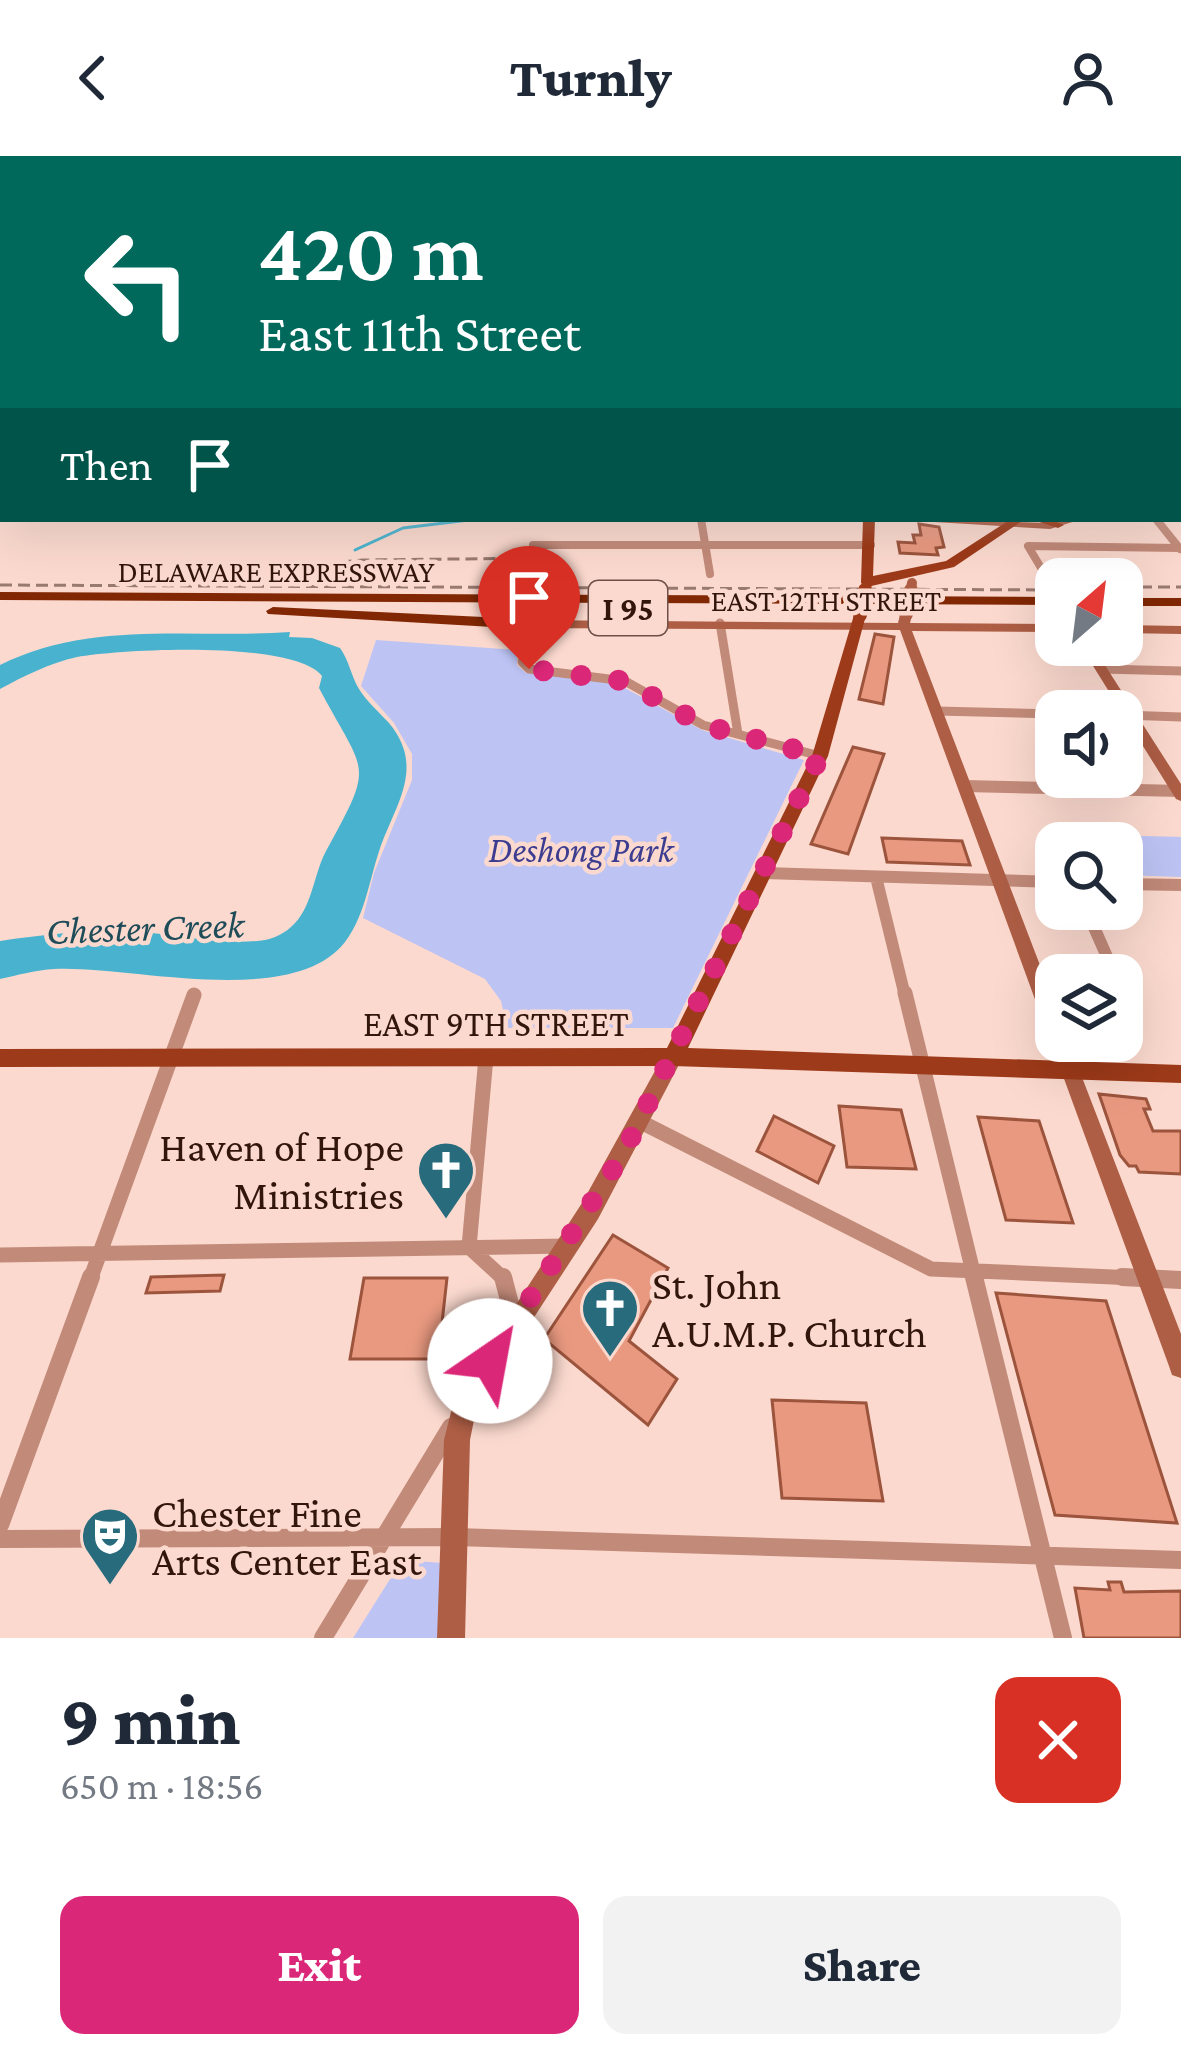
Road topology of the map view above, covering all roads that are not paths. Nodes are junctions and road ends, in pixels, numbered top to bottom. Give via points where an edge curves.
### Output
1 (700, 522) edge
2 (869, 522) edge
3 (1015, 522) edge
4 (1047, 522) edge
5 (1068, 522) edge
6 (1158, 522) edge
7 (1058, 525) junction
8 (704, 544) junction
9 (533, 545) dead end
10 (871, 545) junction
11 (1181, 549) edge
12 (1035, 558) edge
13 (710, 574) dead end
14 (915, 578) junction
15 (867, 586) junction
16 (0, 596) edge
17 (313, 598) junction
18 (1035, 602) edge
19 (1035, 602) edge
20 (1143, 606) edge
21 (1181, 606) edge
22 (0, 607) edge
23 (200, 608) junction
24 (858, 619) junction
25 (905, 619) junction
26 (720, 623) junction
27 (524, 624) junction
28 (1035, 627) edge
29 (1143, 629) edge
30 (1181, 630) edge
31 (1099, 666) edge
32 (1101, 669) junction
33 (1181, 671) edge
34 (1112, 690) edge
35 (937, 711) junction
36 (1035, 713) edge
37 (1143, 715) edge
38 (1181, 716) edge
39 (738, 734) junction
40 (1143, 740) edge
41 (820, 756) junction
42 (964, 786) junction
43 (1180, 793) edge
44 (764, 873) junction
45 (876, 877) junction
46 (999, 880) junction
47 (1035, 881) edge
48 (1143, 884) edge
49 (1181, 885) edge
50 (1035, 976) edge
51 (194, 995) dead end
52 (171, 1057) junction
53 (486, 1057) junction
54 (673, 1057) junction
55 (0, 1058) edge
56 (1067, 1062) edge
57 (921, 1065) junction
58 (1070, 1070) junction
59 (1181, 1074) edge
60 (639, 1120) junction
61 (566, 1246) junction
62 (469, 1247) junction
63 (98, 1253) junction
64 (0, 1255) edge
65 (972, 1272) junction
66 (1147, 1279) junction
67 (1181, 1280) edge
68 (515, 1323) junction
69 (1181, 1366) edge
70 (466, 1400) junction
71 (0, 1525) edge
72 (388, 1537) junction
73 (456, 1538) junction
74 (0, 1539) edge
75 (1042, 1556) junction
76 (1181, 1560) edge
77 (323, 1638) edge
78 (451, 1638) edge
79 (1063, 1638) edge

1 - 8 street
2 - 10 main road
3 - 7 street
3 - 14 main road via 960,560
4 - 7 main road
5 - 7 street
6 - 11 street
8 - 9 street
8 - 10 street
8 - 13 street
10 - 15 main road
11 - 12 street, bridge via 1028,546
14 - 15 main road
14 - 25 street, bridge
15 - 17 highway
15 - 24 main road, bridge
16 - 17 highway, DELAWARE EXPRESSWAY / I 95
17 - 18 highway, DELAWARE EXPRESSWAY / I 95
19 - 23 highway, DELAWARE EXPRESSWAY / I 95
20 - 21 highway
22 - 23 highway, DELAWARE EXPRESSWAY / I 95
23 - 27 highway
24 - 25 street, EAST 12TH STREET
24 - 26 street, EAST 12TH STREET
24 - 41 main road
25 - 28 street, EAST 12TH STREET
25 - 35 street
26 - 27 street, EAST 12TH STREET
26 - 39 street
27 - 39 street via 522,662 529,669 625,681 703,725
29 - 30 street
31 - 32 street
32 - 33 street
32 - 34 street
35 - 36 street
35 - 42 street
37 - 38 street
39 - 41 street
40 - 43 street
41 - 44 main road
42 - 43 street
42 - 46 street
44 - 45 street
44 - 54 main road
45 - 46 street
45 - 57 street
46 - 47 street
46 - 50 street
48 - 49 street
51 - 52 street
52 - 53 main road, EAST 9TH STREET
52 - 55 main road, EAST 9TH STREET
52 - 63 street
53 - 54 main road, EAST 9TH STREET
53 - 62 street
54 - 57 main road, EAST 9TH STREET
54 - 60 street
56 - 58 street
57 - 58 main road, EAST 9TH STREET
57 - 65 street
58 - 59 main road, EAST 9TH STREET
58 - 66 street
60 - 61 street
60 - 65 street via 923,1266
61 - 62 street
61 - 68 street
62 - 63 street
62 - 68 street via 505,1276
63 - 64 street
63 - 71 street
65 - 66 street
65 - 75 street
66 - 67 street
66 - 69 street
68 - 70 street
70 - 72 street
70 - 73 street via 457,1440
72 - 73 street
72 - 74 street
72 - 77 street
73 - 75 street
73 - 78 street
75 - 76 street
75 - 79 street

